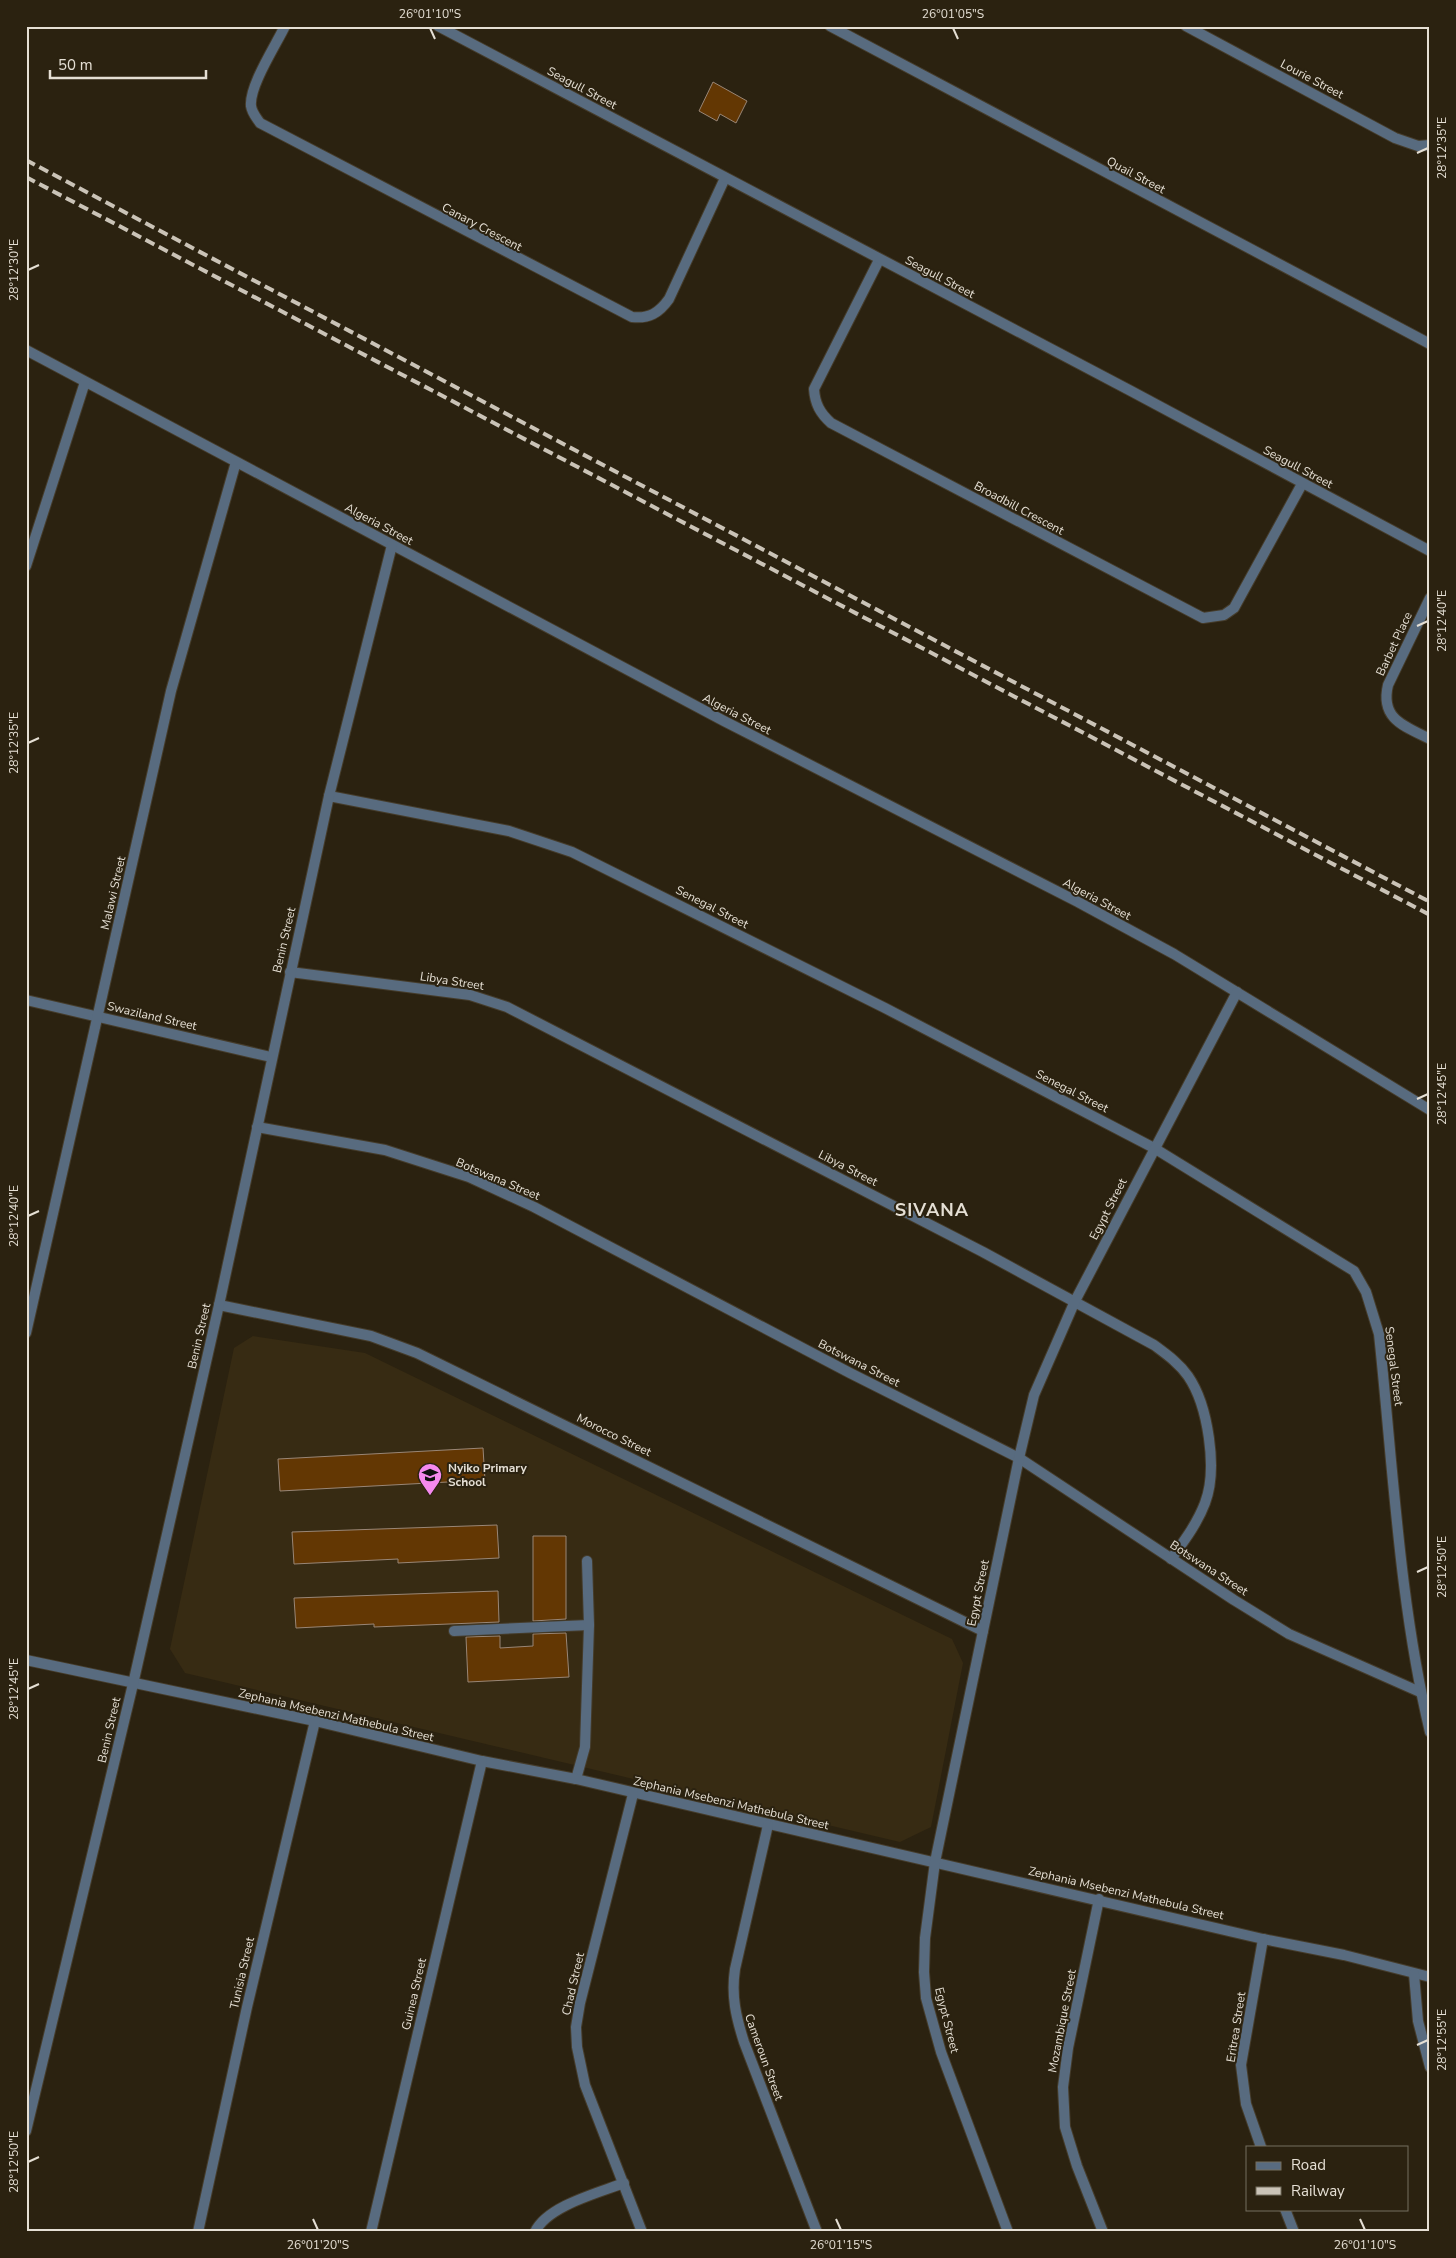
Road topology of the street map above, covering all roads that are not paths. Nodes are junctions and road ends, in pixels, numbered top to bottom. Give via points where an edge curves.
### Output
1 (285, 26) edge
2 (438, 26) edge
3 (830, 26) edge
4 (1186, 26) edge
5 (1430, 145) edge
6 (725, 178) junction
7 (879, 260) junction
8 (1430, 344) edge
9 (26, 350) edge
10 (85, 382) junction
11 (236, 462) junction
12 (1302, 484) junction
13 (392, 545) junction
14 (1430, 551) edge
15 (26, 566) edge
16 (1430, 598) edge
17 (1430, 739) edge
18 (329, 796) junction
19 (290, 972) junction
20 (1237, 992) junction
21 (26, 1000) edge
22 (98, 1016) junction
23 (271, 1058) junction
24 (1430, 1110) edge
25 (256, 1127) junction
26 (1154, 1148) junction
27 (1075, 1301) junction
28 (219, 1305) junction
29 (26, 1333) edge
30 (1019, 1458) junction
31 (1171, 1559) junction
32 (588, 1561) dead end
33 (589, 1625) junction
34 (454, 1631) dead end
35 (983, 1631) junction
36 (26, 1660) edge
37 (133, 1684) junction
38 (1420, 1692) junction
39 (315, 1721) junction
40 (1430, 1732) edge
41 (482, 1761) junction
42 (576, 1779) junction
43 (633, 1794) junction
44 (768, 1826) junction
45 (935, 1862) junction
46 (1099, 1899) junction
47 (1263, 1939) junction
48 (1414, 1974) junction
49 (1430, 1977) edge
50 (1430, 2067) edge
51 (26, 2131) edge
52 (1261, 2146) edge
53 (624, 2183) junction
54 (1285, 2210) edge
55 (198, 2232) edge
56 (371, 2232) edge
57 (535, 2232) edge
58 (642, 2232) edge
59 (816, 2232) edge
60 (1008, 2232) edge
61 (1103, 2232) edge
62 (1294, 2232) edge

1 - 6 street, Canary Crescent via 252,92 251,105 260,123 632,317 642,319 653,315 669,299
2 - 6 street, Seagull Street
3 - 8 street, Quail Street
4 - 5 street, Lourie Street via 1395,138 1418,146
6 - 7 street, Seagull Street
7 - 12 street, Seagull Street
7 - 12 street, Broadbill Crescent via 814,389 818,409 831,423 1203,618 1224,615 1234,608
9 - 10 street, Algeria Street
10 - 11 street, Algeria Street
10 - 15 street
11 - 13 street, Algeria Street
11 - 22 street, Malawi Street via 171,691
12 - 14 street, Seagull Street
13 - 18 street, Benin Street
13 - 20 street, Algeria Street via 724,721 1078,902
16 - 17 street, Barbet Place via 1388,685 1385,699 1393,718
18 - 19 street, Benin Street
18 - 26 street, Senegal Street via 509,831 572,852 885,1008
19 - 23 street, Benin Street
19 - 27 street, Libya Street via 491,1000 594,1050
20 - 24 street, Algeria Street
20 - 26 street, Egypt Street
21 - 22 street, Swaziland Street
22 - 23 street, Swaziland Street
22 - 29 street, Malawi Street
23 - 25 street, Benin Street
25 - 28 street, Benin Street
25 - 30 street, Botswana Street via 385,1150 469,1177 534,1207
26 - 27 street, Egypt Street
26 - 38 street, Senegal Street via 1354,1271 1366,1292 1379,1334 1406,1599
27 - 30 street, Egypt Street via 1034,1395
27 - 31 street, Libya Street via 1154,1345 1173,1360 1187,1374 1201,1402 1210,1461 1206,1501
28 - 35 street, Morocco Street via 370,1336 410,1350
28 - 37 street, Benin Street
30 - 31 street, Botswana Street
30 - 35 street, Egypt Street
31 - 38 street, Botswana Street via 1289,1634
32 - 33 street
33 - 34 street
33 - 42 street via 585,1747
35 - 45 street, Egypt Street
36 - 37 street, Zephania Msebenzi Mathebula Street
37 - 39 street, Zephania Msebenzi Mathebula Street
37 - 51 street, Benin Street
38 - 40 street, Senegal Street
39 - 41 street, Zephania Msebenzi Mathebula Street
39 - 55 street, Tunisia Street
41 - 42 street, Zephania Msebenzi Mathebula Street
41 - 56 street, Guinea Street
42 - 43 street, Zephania Msebenzi Mathebula Street
43 - 44 street, Zephania Msebenzi Mathebula Street
43 - 53 street, Chad Street via 576,2027 576,2047 585,2084
44 - 45 street, Zephania Msebenzi Mathebula Street
44 - 59 street, Cameroun Street via 732,1990 744,2042
45 - 46 street, Zephania Msebenzi Mathebula Street
45 - 60 street, Egypt Street via 925,1938 926,1998 941,2052
46 - 47 street, Zephania Msebenzi Mathebula Street
46 - 61 street, Mozambique Street via 1063,2087 1065,2127
47 - 48 street, Zephania Msebenzi Mathebula Street via 1344,1955
47 - 52 street, Eritrea Street via 1241,2065 1246,2104
48 - 49 street, Zephania Msebenzi Mathebula Street
48 - 50 street via 1418,2021
53 - 57 street via 557,2210 546,2217
53 - 58 street, Chad Street
54 - 62 street

